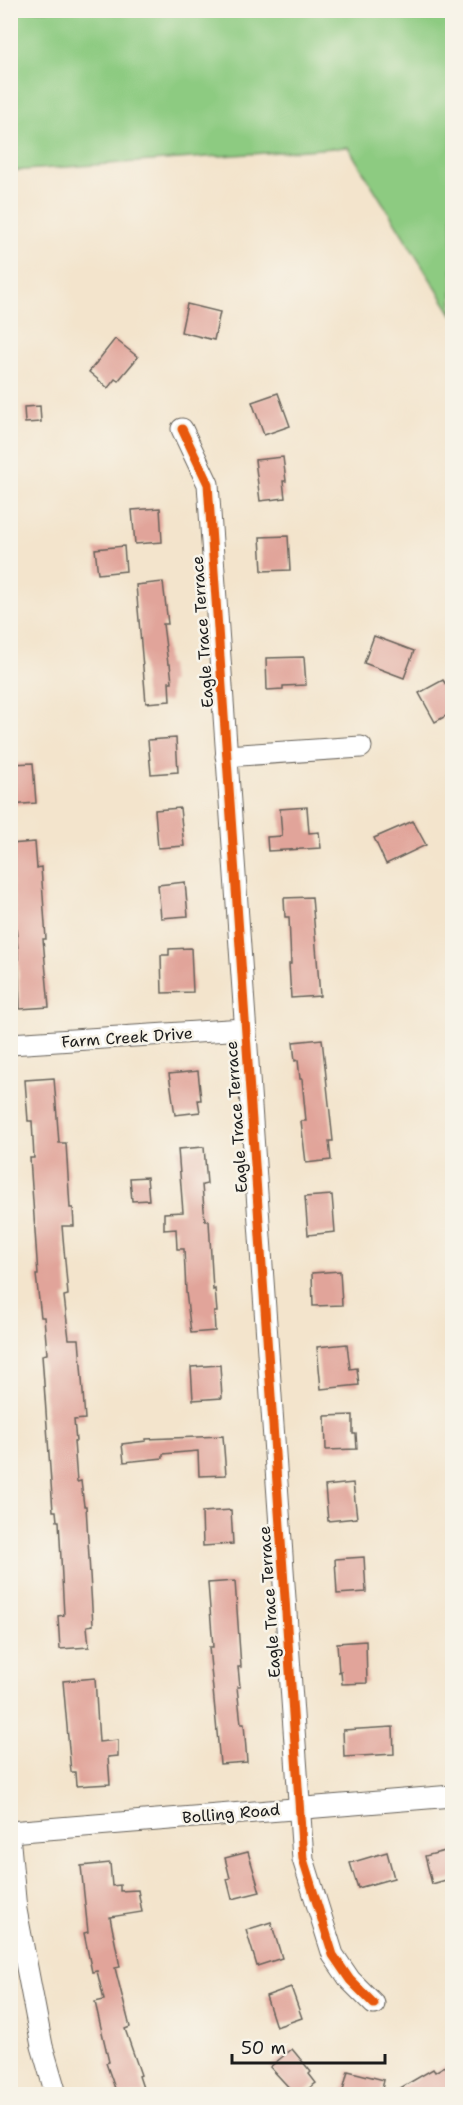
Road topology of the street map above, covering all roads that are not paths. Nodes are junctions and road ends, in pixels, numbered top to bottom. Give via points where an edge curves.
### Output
1 (182, 429) dead end
2 (361, 747) dead end
3 (226, 756) junction
4 (244, 1029) junction
5 (10, 1044) edge
6 (453, 1796) edge
7 (299, 1808) junction
8 (10, 1832) edge
9 (10, 1845) edge
10 (374, 2004) dead end
11 (56, 2094) edge

1 - 3 street, Eagle Trace Terrace via 208,484
2 - 3 street
3 - 4 street, Eagle Trace Terrace
4 - 5 street, Farm Creek Drive
4 - 7 street, Eagle Trace Terrace
6 - 7 street, Bolling Road
7 - 8 street, Bolling Road
7 - 10 street, Eagle Trace Terrace via 303,1859 333,1955 350,1980
9 - 11 street via 16,1910 42,2046

